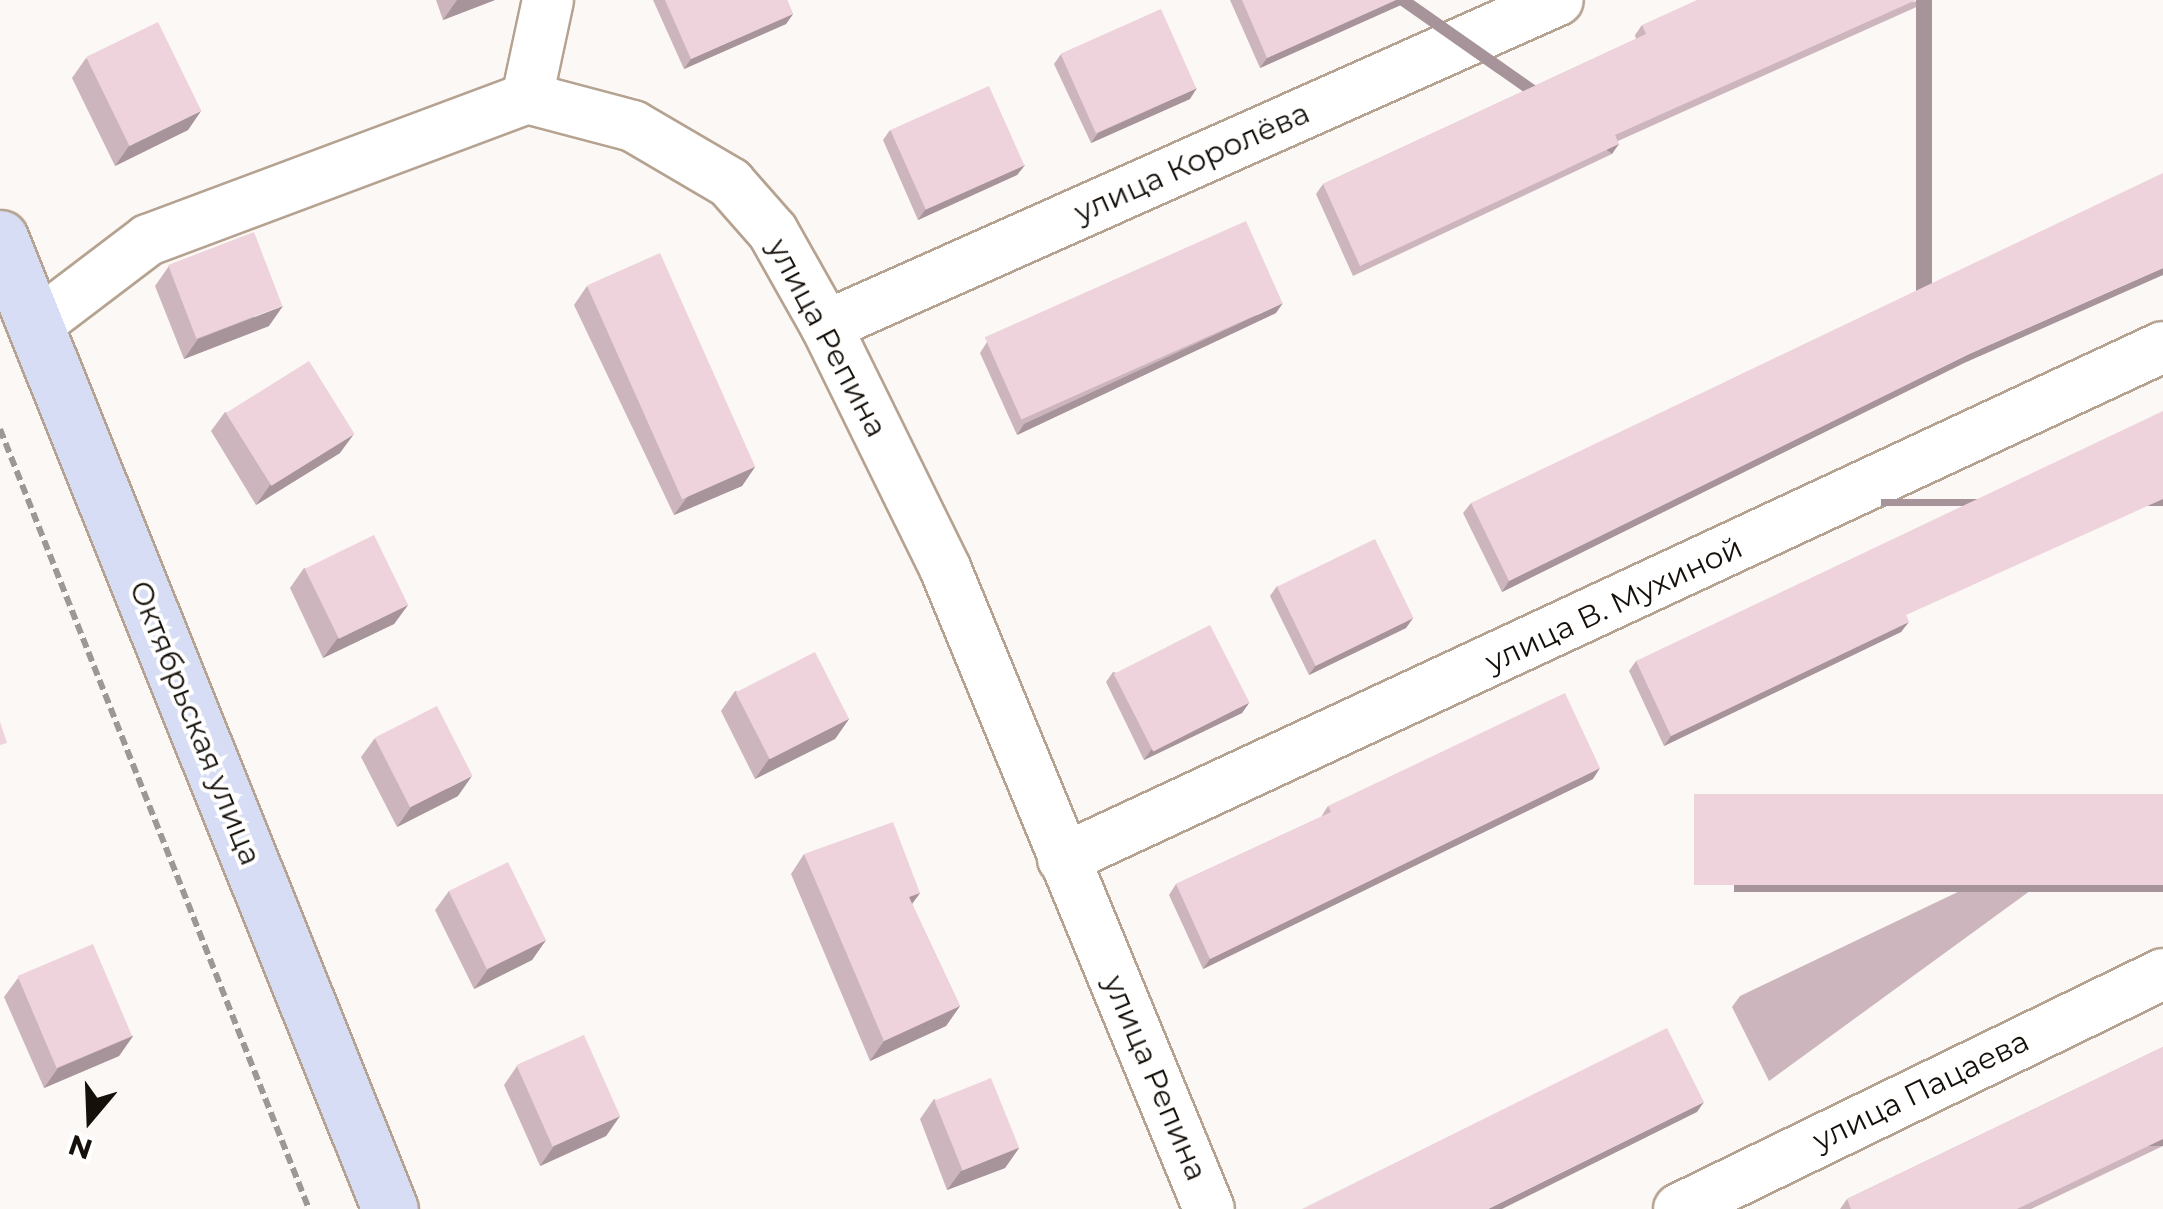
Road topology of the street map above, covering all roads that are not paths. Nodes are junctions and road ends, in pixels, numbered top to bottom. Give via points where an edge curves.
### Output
1 (548, 0) edge
2 (1558, 0) edge
3 (528, 98) junction
4 (0, 238) edge
5 (36, 325) junction
6 (826, 326) junction
7 (2163, 347) edge
8 (1063, 859) junction
9 (2163, 974) edge
10 (390, 1209) edge
11 (1209, 1209) edge
12 (1679, 1209) edge

1 - 3 street
2 - 6 street, улица Королёва
3 - 5 street via 148,240
3 - 6 street, улица Репина via 633,126 730,184 773,232
4 - 5 main road, Октябрьская улица
5 - 10 main road, Октябрьская улица
6 - 8 street, улица Репина via 945,568
7 - 8 street, улица В. Мухиной
8 - 11 street, улица Репина
9 - 12 street, улица Пацаева

